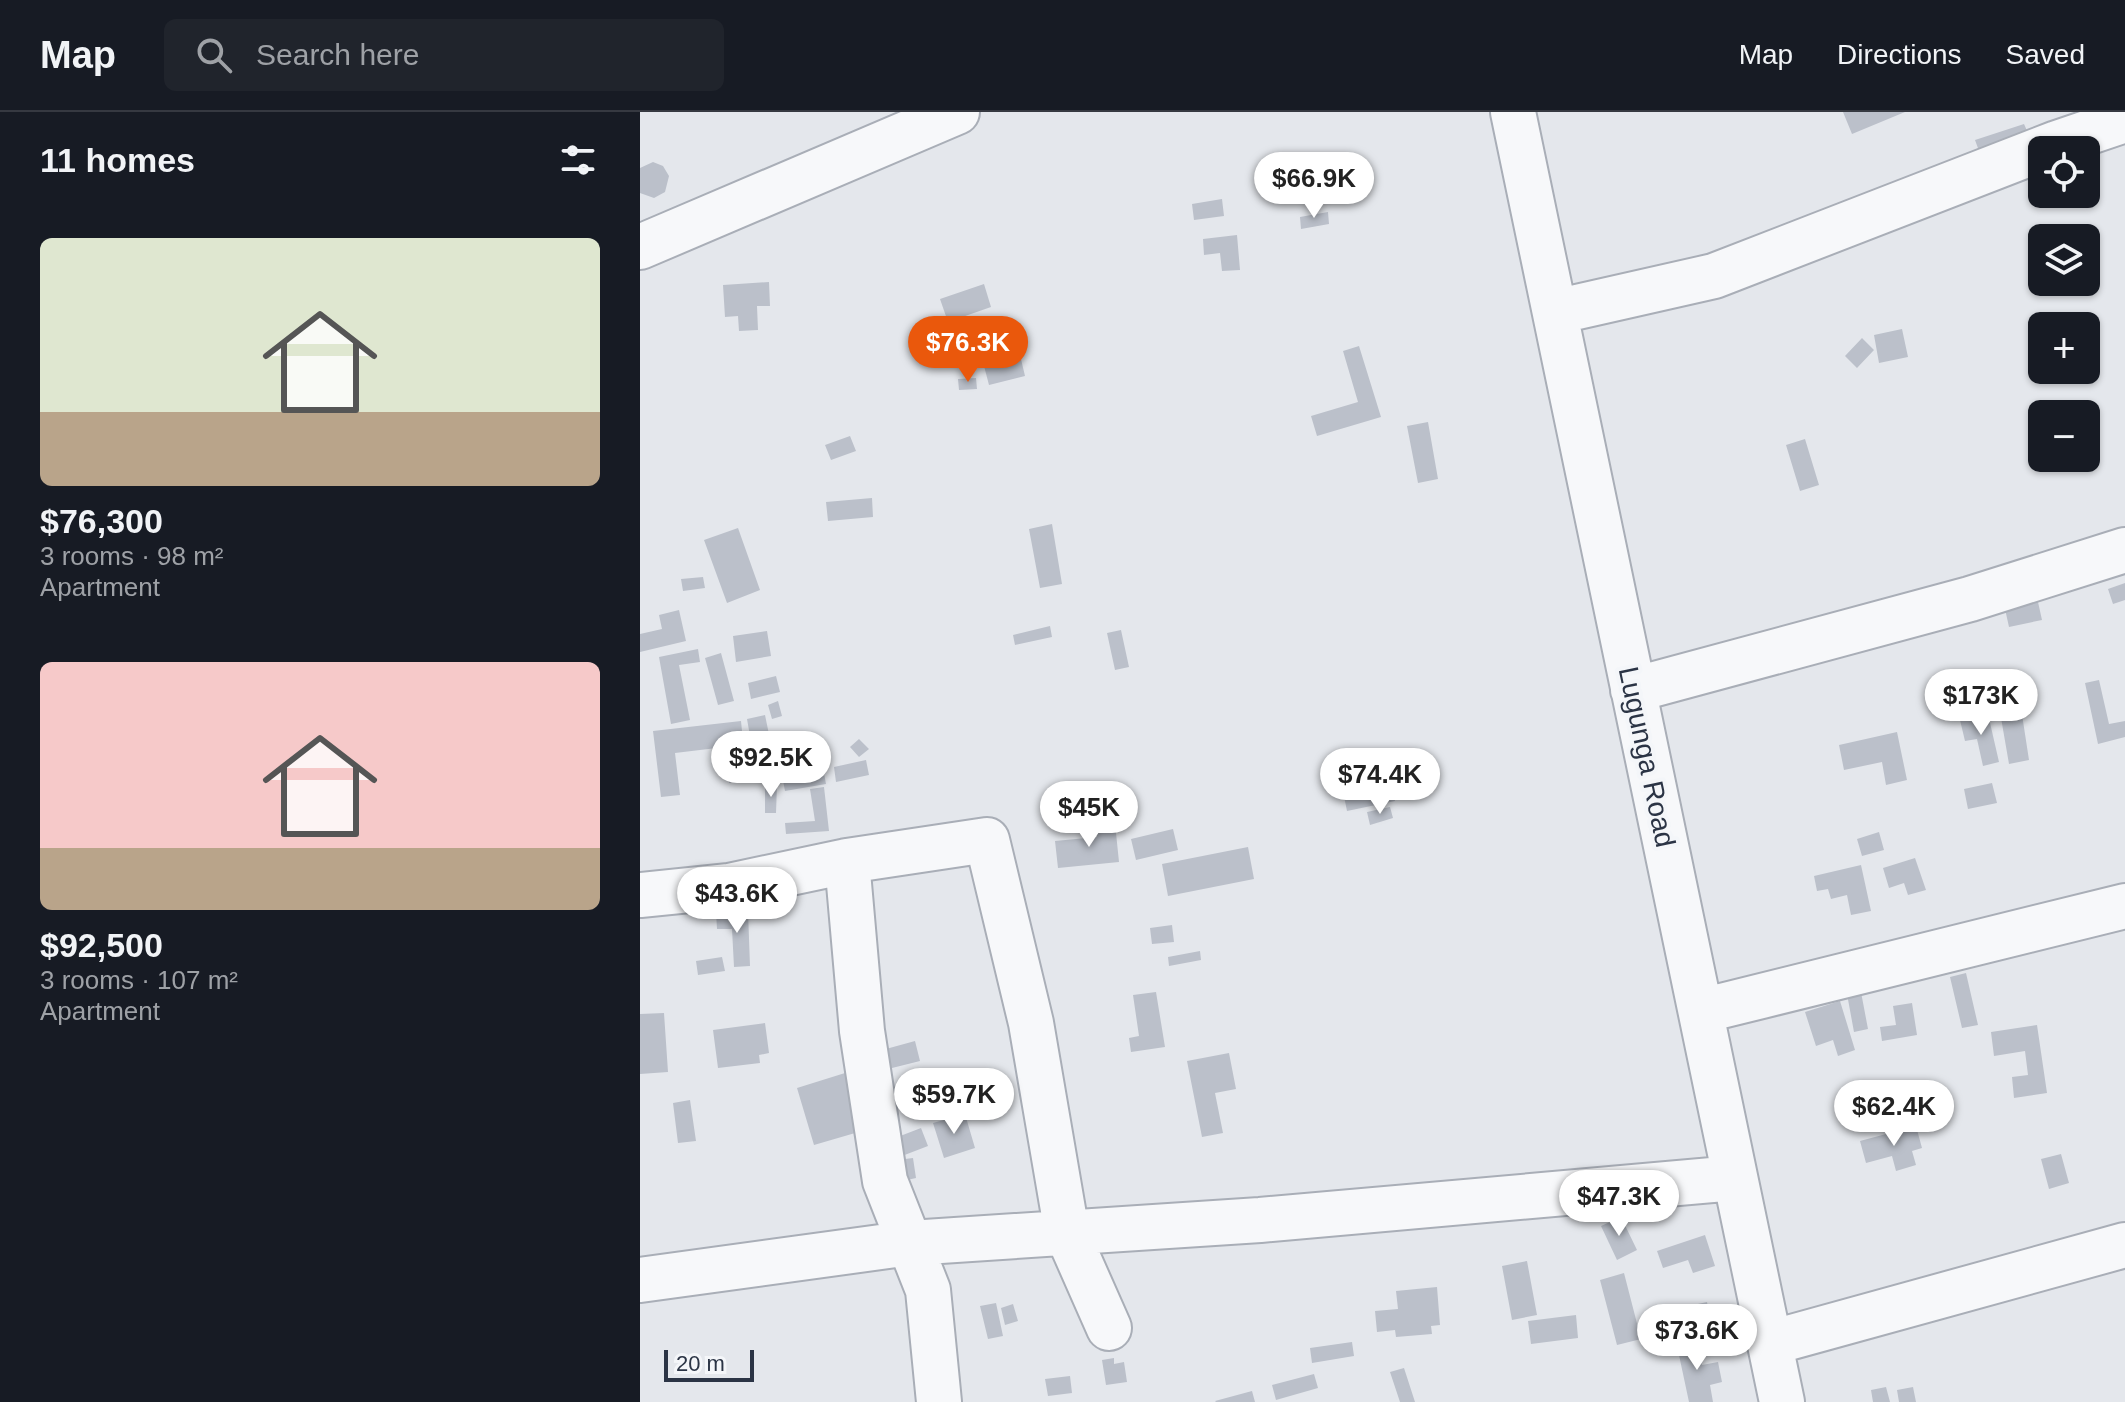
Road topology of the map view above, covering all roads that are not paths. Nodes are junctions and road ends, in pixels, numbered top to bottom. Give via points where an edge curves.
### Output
1 (957, 112) edge
2 (1513, 112) edge
3 (2125, 120) edge
4 (640, 247) edge
5 (1555, 312) junction
6 (2125, 550) edge
7 (1633, 690) junction
8 (847, 861) junction
9 (640, 895) edge
10 (2125, 906) edge
11 (1701, 1011) junction
12 (1735, 1178) junction
13 (1067, 1233) junction
14 (910, 1243) junction
15 (2125, 1245) edge
16 (640, 1280) edge
17 (1109, 1328) dead end
18 (1770, 1343) junction
19 (939, 1402) edge
20 (1782, 1402) edge

1 - 4 street
2 - 5 street, Lugunga Road
3 - 5 street via 1714,276
5 - 7 street, Lugunga Road
6 - 7 street via 1970,599
7 - 11 street, Lugunga Road
8 - 9 street via 729,886
8 - 13 street via 987,840 1031,1023
8 - 14 street via 862,1031 885,1181
10 - 11 street
11 - 12 street, Lugunga Road
12 - 13 street
12 - 18 street, Lugunga Road
13 - 14 street
13 - 17 street
14 - 16 street
14 - 19 street via 928,1290
15 - 18 street
18 - 20 street, Lugunga Road

